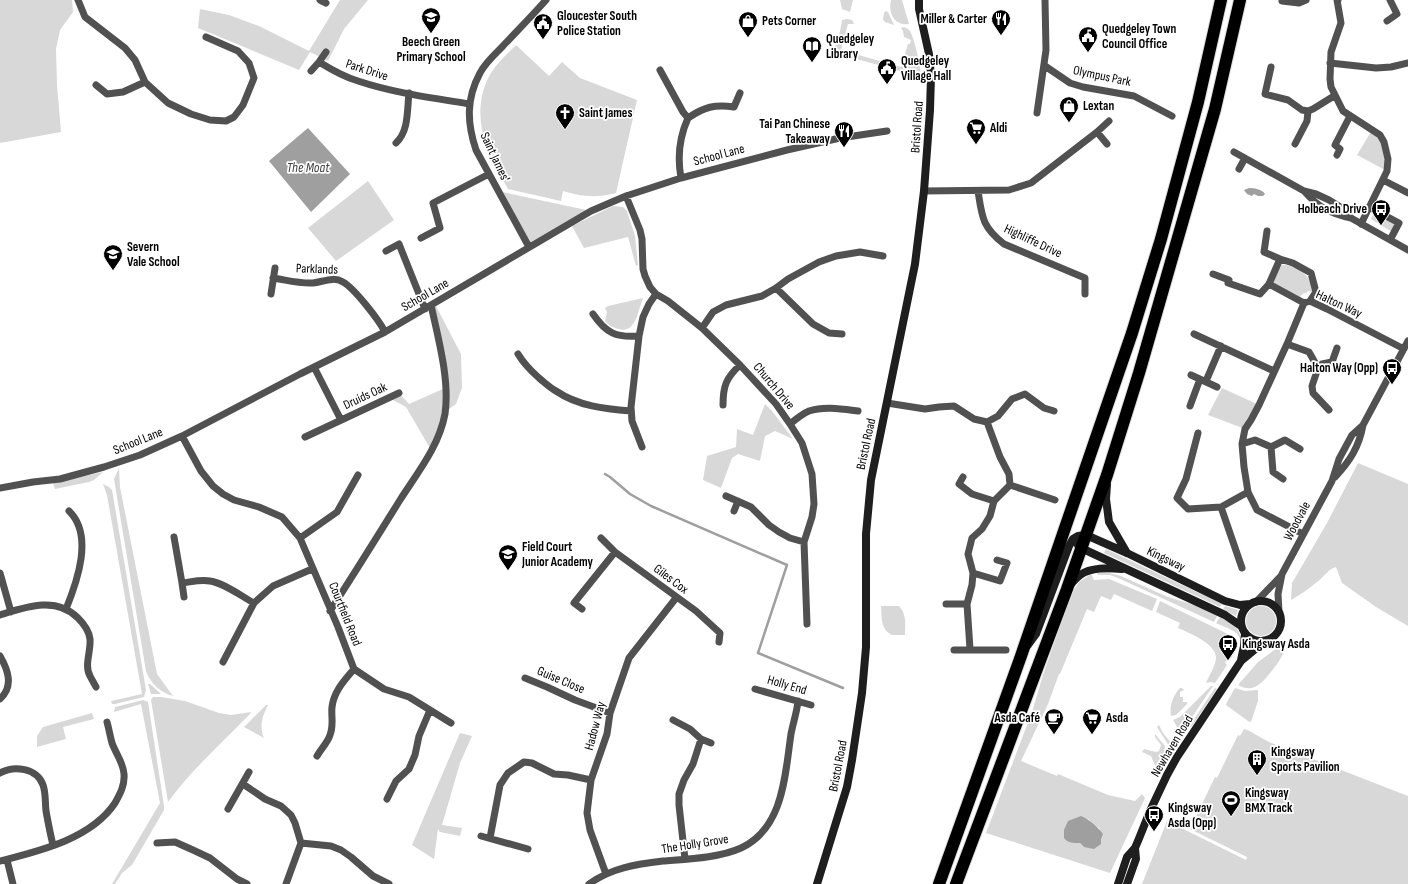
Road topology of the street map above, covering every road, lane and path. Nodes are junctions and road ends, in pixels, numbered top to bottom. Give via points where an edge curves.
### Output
1 (78, 0) edge
2 (546, 0) edge
3 (915, 0) edge
4 (1045, 0) edge
5 (1221, 0) edge
6 (1240, 0) edge
7 (1306, 0) edge
8 (1337, 0) edge
9 (1390, 0) edge
10 (1282, 1) dead end
11 (919, 4) edge
12 (1387, 21) dead end
13 (206, 37) dead end
14 (326, 52) dead end
15 (319, 62) junction
16 (1330, 63) junction
17 (1408, 63) edge
18 (1045, 66) junction
19 (1271, 68) dead end
20 (660, 70) dead end
21 (311, 71) dead end
22 (145, 82) junction
23 (96, 85) dead end
24 (410, 93) junction
25 (740, 93) dead end
26 (1334, 96) junction
27 (470, 104) junction
28 (1308, 111) junction
29 (1037, 113) dead end
30 (1172, 116) dead end
31 (1350, 116) junction
32 (688, 118) junction
33 (1109, 121) dead end
34 (887, 131) dead end
35 (1097, 132) junction
36 (396, 142) dead end
37 (1107, 144) dead end
38 (1294, 144) dead end
39 (1234, 152) dead end
40 (1337, 155) dead end
41 (1245, 158) junction
42 (1240, 169) dead end
43 (489, 174) junction
44 (681, 178) junction
45 (1382, 180) junction
46 (924, 191) junction
47 (978, 191) junction
48 (1408, 193) edge
49 (626, 196) junction
50 (1369, 207) junction
51 (1360, 224) junction
52 (1267, 231) dead end
53 (421, 238) dead end
54 (1390, 240) junction
55 (529, 248) junction
56 (1408, 250) edge
57 (386, 251) dead end
58 (883, 256) dead end
59 (1280, 259) junction
60 (275, 268) dead end
61 (1213, 274) dead end
62 (273, 278) junction
63 (1269, 284) junction
64 (776, 288) junction
65 (271, 294) dead end
66 (656, 294) junction
67 (1085, 294) dead end
68 (1307, 302) junction
69 (431, 305) junction
70 (425, 309) junction
71 (593, 314) dead end
72 (702, 328) junction
73 (385, 332) junction
74 (842, 334) dead end
75 (1194, 334) dead end
76 (639, 336) junction
77 (1408, 341) edge
78 (1287, 344) junction
79 (1221, 346) junction
80 (1337, 348) dead end
81 (1404, 349) junction
82 (518, 354) dead end
83 (740, 365) junction
84 (314, 367) junction
85 (1318, 368) junction
86 (1274, 371) junction
87 (1191, 375) dead end
88 (1203, 380) junction
89 (1217, 387) dead end
90 (399, 394) dead end
91 (887, 403) junction
92 (723, 405) dead end
93 (1190, 406) dead end
94 (1329, 410) dead end
95 (631, 411) junction
96 (858, 411) dead end
97 (1054, 411) dead end
98 (341, 420) junction
99 (987, 422) junction
100 (790, 424) junction
101 (1198, 433) dead end
102 (182, 436) junction
103 (305, 437) dead end
104 (1242, 444) junction
105 (642, 447) dead end
106 (1271, 447) junction
107 (1300, 448) dead end
108 (358, 475) dead end
109 (1107, 475) junction
110 (963, 477) dead end
111 (1283, 479) dead end
112 (1010, 485) junction
113 (0, 488) edge
114 (1248, 492) junction
115 (726, 496) dead end
116 (1054, 500) dead end
117 (738, 501) junction
118 (994, 501) junction
119 (1221, 507) junction
120 (69, 511) dead end
121 (734, 511) dead end
122 (1065, 527) junction
123 (1303, 534) junction
124 (1086, 535) junction
125 (174, 537) dead end
126 (300, 538) junction
127 (601, 538) dead end
128 (804, 542) junction
129 (1077, 544) junction
130 (615, 552) junction
131 (1127, 553) junction
132 (997, 560) dead end
133 (1242, 568) dead end
134 (312, 569) junction
135 (1126, 569) junction
136 (0, 573) edge
137 (973, 573) junction
138 (1282, 574) junction
139 (182, 583) junction
140 (1067, 589) junction
141 (184, 597) dead end
142 (676, 598) junction
143 (254, 603) junction
144 (1253, 603) junction
145 (946, 604) dead end
146 (967, 604) junction
147 (66, 609) junction
148 (582, 609) dead end
149 (330, 611) junction
150 (11, 612) junction
151 (1279, 612) junction
152 (0, 615) edge
153 (807, 624) dead end
154 (1243, 630) junction
155 (1265, 640) junction
156 (718, 642) dead end
157 (970, 649) junction
158 (954, 650) dead end
159 (1006, 650) dead end
160 (0, 656) edge
161 (1021, 656) junction
162 (1240, 661) junction
163 (223, 662) dead end
164 (354, 669) junction
165 (525, 678) dead end
166 (96, 687) dead end
167 (755, 689) dead end
168 (0, 699) edge
169 (798, 701) junction
170 (811, 705) dead end
171 (430, 710) junction
172 (610, 713) junction
173 (673, 720) dead end
174 (107, 722) dead end
175 (451, 723) dead end
176 (701, 739) junction
177 (711, 743) dead end
178 (317, 756) dead end
179 (249, 772) dead end
180 (0, 773) edge
181 (591, 780) junction
182 (243, 784) junction
183 (387, 799) dead end
184 (228, 809) dead end
185 (481, 836) dead end
186 (490, 838) junction
187 (157, 843) dead end
188 (301, 843) junction
189 (53, 845) junction
190 (1135, 848) junction
191 (528, 849) dead end
192 (685, 859) junction
193 (3, 860) edge
194 (606, 874) junction
195 (13, 884) edge
196 (247, 884) edge
197 (286, 884) edge
198 (389, 884) edge
199 (589, 884) edge
200 (817, 884) edge
201 (939, 884) edge
202 (956, 884) edge
203 (1118, 884) edge
204 (1127, 884) edge

1 - 22 street via 85,17 125,48 135,60
2 - 27 street, Saint James' via 480,72
3 - 11 street, Bristol Road
4 - 18 street
5 - 122 highway via 1198,102 1161,239 1132,333
6 - 109 highway via 1215,109
7 - 10 street via 1298,3
8 - 16 street via 1342,23 1331,52
9 - 12 street via 1397,14
11 - 46 street, Bristol Road via 931,76
13 - 22 street via 238,51 249,63 254,78 243,105 234,117 226,121 210,120 191,114 168,103
14 - 15 street
15 - 21 street
15 - 24 street, Park Drive via 357,81 383,89
16 - 17 street via 1376,68
16 - 26 street
18 - 29 street
18 - 30 street, Olympus Park via 1070,83 1129,94
19 - 28 street via 1265,94 1288,100 1302,110
20 - 32 street
22 - 23 street via 123,92 107,94
24 - 27 street, Park Drive
24 - 36 street via 405,129 402,137
25 - 32 street via 734,107 717,105 703,108
26 - 28 street via 1317,102
26 - 31 street via 1343,111
27 - 43 street, Saint James' via 471,135
28 - 38 street via 1307,121
31 - 40 street via 1335,145 1340,149
31 - 45 street via 1380,135 1384,142 1388,159 1387,171
32 - 44 street via 681,133 678,158
33 - 35 street
34 - 44 street, School Lane via 866,130
35 - 37 street
35 - 47 street via 1031,183 1009,190
39 - 41 street
41 - 42 street
41 - 51 street via 1304,191 1313,202 1332,214 1352,218
43 - 53 street via 433,203 440,228
43 - 55 street, Saint James'
44 - 49 street, School Lane
45 - 48 street
45 - 50 street
46 - 47 street
46 - 91 street, Bristol Road via 915,264
47 - 67 street, Highliffe Drive via 983,220 994,236 1004,244 1087,276
49 - 55 street, School Lane via 591,211
49 - 66 street, Church Drive via 642,239 645,276
50 - 51 street
50 - 54 street via 1399,223
51 - 54 street
52 - 59 street via 1264,252
54 - 56 street
55 - 69 street, School Lane
57 - 70 street via 399,244
58 - 64 street via 860,252 836,256 803,271
59 - 63 street
59 - 68 street via 1311,273 1316,292
60 - 62 street
61 - 63 street via 1229,280 1228,283 1260,294
62 - 65 street
62 - 73 street, Parklands via 312,283 332,279 343,282
63 - 68 street
64 - 72 street via 762,296 726,305 713,312
64 - 74 street via 813,324 829,333
66 - 72 street, Church Drive
66 - 76 street via 643,317
68 - 78 street, Halton Way
68 - 81 street, Halton Way
69 - 70 street, School Lane
69 - 149 street via 446,392 445,413 439,435 418,474
70 - 73 street, School Lane
71 - 76 street via 601,326 618,336
72 - 83 street, Church Drive
73 - 84 street, School Lane
75 - 79 street
76 - 95 street
77 - 81 street, Woodvale
78 - 85 street via 1309,352
78 - 86 street, Halton Way
79 - 86 street
79 - 88 street
80 - 85 street via 1332,362 1322,364
81 - 123 street, Woodvale via 1362,425 1352,436 1339,459 1332,480
82 - 95 street via 524,365 556,392 590,405
83 - 92 street, Church Drive via 724,384
83 - 100 street, Church Drive via 776,404
84 - 98 street, Druids Oak
84 - 102 street, School Lane
85 - 94 street via 1312,386 1313,393
86 - 104 street, Halton Way via 1245,430
87 - 88 street
88 - 89 street
88 - 93 street
90 - 98 street, Druids Oak
91 - 99 street via 925,409 954,406 974,419
91 - 200 street, Bristol Road via 873,464 868,502 866,648 859,716 848,786
95 - 105 street
96 - 100 street, Church Drive via 817,410 802,415
97 - 99 street via 1044,408 1025,394 1012,399 998,416
98 - 103 street, Druids Oak
99 - 112 street via 1009,474
100 - 128 street, Church Drive via 802,443 812,474 814,504
101 - 119 street via 1186,479 1177,498 1188,509
102 - 113 street, School Lane via 140,455 104,467 56,480
102 - 126 street, Courtfield Road via 213,486 234,500 259,507 282,518
104 - 106 street via 1255,440
104 - 114 street, Halton Way
106 - 107 street via 1285,440
106 - 111 street via 1273,472
108 - 126 street via 337,512
109 - 124 highway
109 - 131 street via 1106,499 1110,522
110 - 118 street via 959,484 972,494
112 - 116 street
112 - 118 street
114 - 119 street
114 - 123 street, Halton Way via 1257,510
115 - 117 street
117 - 121 street
117 - 128 street via 751,507 779,532
118 - 137 street via 990,516 982,529 972,538 968,554
119 - 133 street
120 - 147 street via 75,517 82,555 77,581
122 - 129 street
122 - 161 highway
123 - 138 street, Woodvale
124 - 129 highway
124 - 131 street, Kingsway
125 - 139 street
126 - 134 street, Courtfield Road
127 - 130 street, Giles Cox
128 - 153 street, Church Drive
129 - 135 street, Kingsway
129 - 140 highway
129 - 161 street via 1069,546 1036,634
130 - 142 street, Giles Cox
130 - 148 street via 574,603
131 - 144 street, Kingsway via 1225,601 1240,605
132 - 137 street via 1007,563 1000,581
134 - 143 street via 273,586
134 - 149 street, Courtfield Road
135 - 140 street via 1093,570 1080,575
135 - 154 street, Kingsway via 1220,612
136 - 150 street
137 - 146 street
138 - 144 street, Woodvale
138 - 151 street, Woodvale via 1278,594
139 - 141 street
139 - 143 street via 210,581
140 - 202 highway
142 - 156 street, Giles Cox via 696,611 720,633
142 - 172 street, Hadow Way via 629,658
143 - 163 street
144 - 151 street via 1269,603
144 - 154 street via 1242,614
145 - 146 street
146 - 157 street
147 - 150 street via 44,604
147 - 166 street via 86,627 90,639 87,666
149 - 164 street, Courtfield Road
150 - 152 street
151 - 155 street via 1279,630
154 - 155 street via 1254,640
154 - 162 street, Newhaven Road via 1244,646
155 - 162 street, Newhaven Road
157 - 158 street
157 - 159 street
160 - 168 street via 9,675 9,682
161 - 201 highway
162 - 190 street, Newhaven Road via 1167,775
164 - 171 street via 384,689 409,697
164 - 178 street via 340,685 335,696 330,735
165 - 172 street, Guise Close
167 - 169 street, Holly End
169 - 170 street, Holly End
169 - 192 street, The Holly Grove via 784,779 775,813 766,827 752,841 737,849
171 - 175 street
171 - 183 street via 409,769 396,781
172 - 181 street, Hadow Way via 607,734
173 - 176 street via 690,729
174 - 189 street via 123,768 124,781 120,795 100,820 73,837
176 - 177 street
176 - 192 street via 679,794 678,805
179 - 182 street
180 - 189 street via 21,769 36,775 43,785
181 - 186 street via 554,774 532,763 524,762 508,773 500,785
181 - 194 street, Hadow Way via 587,813 590,830
182 - 184 street
182 - 188 street via 281,806 291,815
185 - 186 street
186 - 191 street
187 - 196 street via 175,842 193,850 210,858
188 - 197 street
188 - 198 street via 331,846 341,850 373,876
189 - 193 street
190 - 203 street, Newhaven Road via 1128,857
190 - 204 street, Newhaven Road via 1136,859
192 - 194 street, The Holly Grove via 618,868
193 - 195 street
194 - 199 street, The Holly Grove

